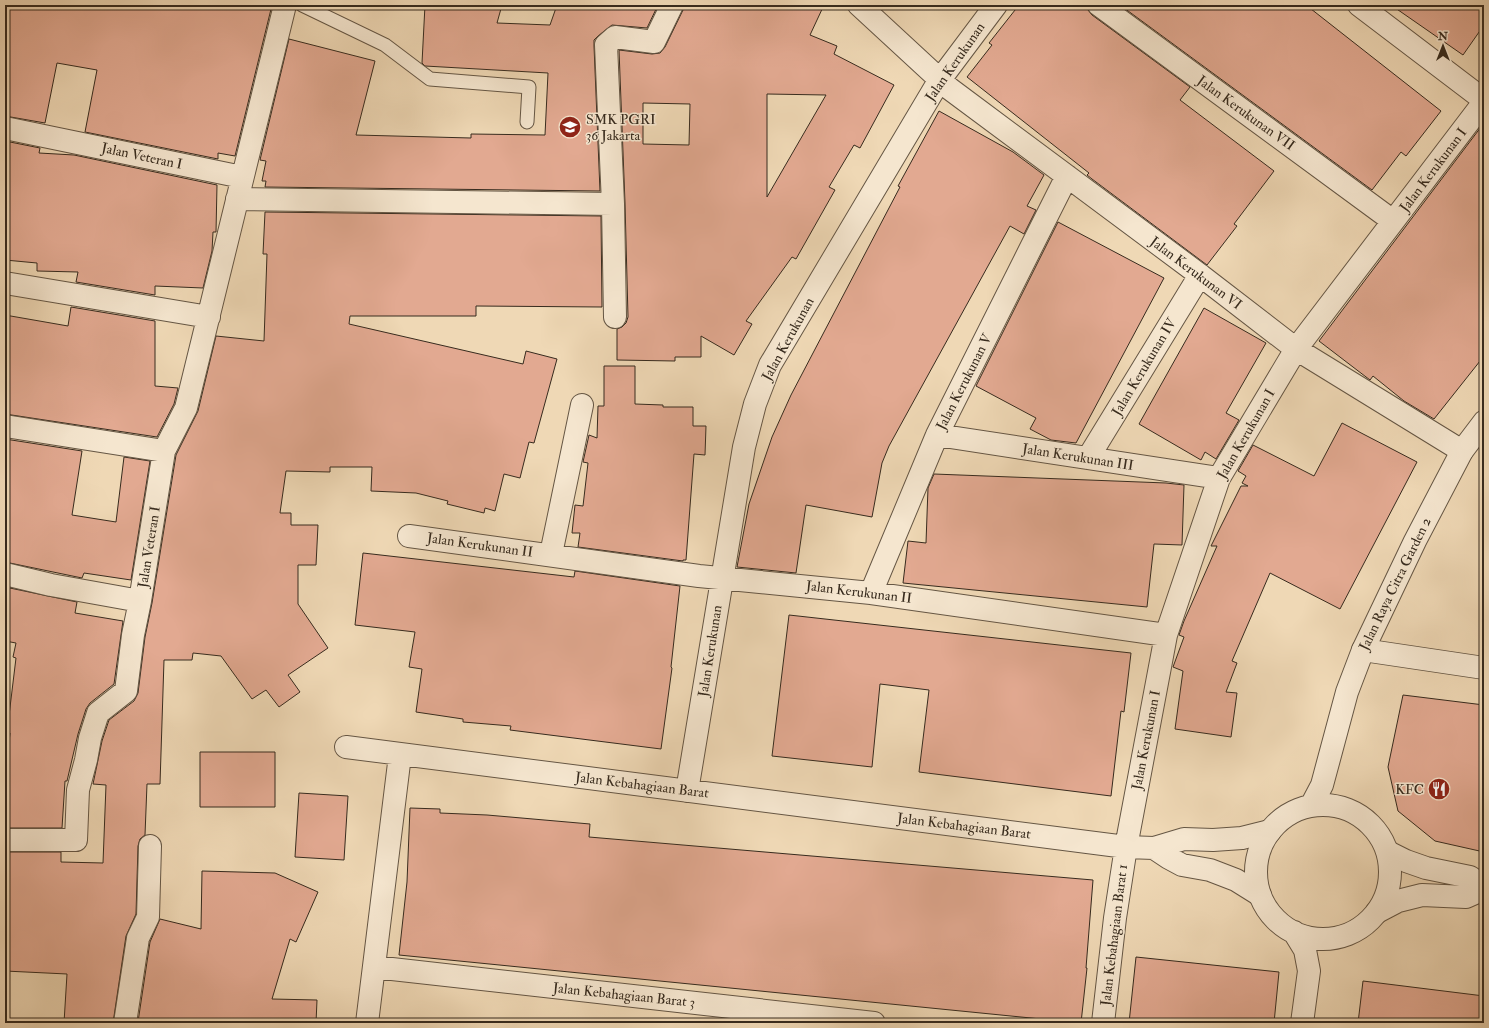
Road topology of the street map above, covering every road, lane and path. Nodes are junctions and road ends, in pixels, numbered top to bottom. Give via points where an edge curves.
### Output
1 (284, 5) edge
2 (302, 5) edge
3 (672, 5) edge
4 (859, 5) edge
5 (996, 5) edge
6 (1099, 5) edge
7 (1359, 5) edge
8 (939, 81) junction
9 (1484, 101) edge
10 (527, 122) dead end
11 (5, 128) edge
12 (1067, 176) junction
13 (242, 177) junction
14 (237, 199) junction
15 (613, 204) junction
16 (1393, 221) junction
17 (1200, 275) junction
18 (5, 283) edge
19 (209, 317) junction
20 (614, 317) dead end
21 (1296, 349) junction
22 (582, 406) dead end
23 (1484, 422) edge
24 (5, 426) edge
25 (937, 435) junction
26 (164, 451) junction
27 (1462, 451) junction
28 (1088, 458) junction
29 (1219, 478) junction
30 (409, 536) dead end
31 (551, 554) junction
32 (5, 574) edge
33 (722, 577) junction
34 (871, 592) junction
35 (140, 601) junction
36 (1166, 635) junction
37 (1363, 650) junction
38 (1484, 668) edge
39 (346, 747) dead end
40 (400, 754) junction
41 (1329, 757) junction
42 (687, 791) junction
43 (1311, 806) junction
44 (1343, 808) junction
45 (1270, 831) junction
46 (5, 840) edge
47 (150, 846) dead end
48 (1126, 847) junction
49 (1154, 848) junction
50 (1388, 852) junction
51 (1484, 888) edge
52 (1260, 895) junction
53 (1377, 912) junction
54 (1294, 932) junction
55 (1331, 938) junction
56 (374, 967) junction
57 (1309, 971) junction
58 (754, 1016) edge
59 (125, 1023) edge
60 (367, 1023) edge
61 (874, 1023) edge
62 (1103, 1023) edge
63 (1302, 1023) edge

1 - 13 street, Jalan Veteran I
2 - 10 lane via 385,45 430,79 529,87
3 - 15 street via 654,42 614,37 606,45
4 - 8 street, Jalan Kerukunan VI
5 - 8 street, Jalan Kerukunan
6 - 16 street, Jalan Kerukunan VII
7 - 9 street
8 - 12 street, Jalan Kerukunan VI
8 - 33 street, Jalan Kerukunan via 770,365 755,404 744,447
9 - 16 street, Jalan Kerukunan I
11 - 13 street, Jalan Veteran I
12 - 17 street, Jalan Kerukunan VI
12 - 25 street, Jalan Kerukunan V
13 - 14 street, Jalan Veteran I
14 - 15 street
14 - 19 street, Jalan Veteran I
15 - 20 street
16 - 21 street, Jalan Kerukunan I
17 - 21 street, Jalan Kerukunan VI
17 - 28 street, Jalan Kerukunan IV
18 - 19 street
19 - 26 street, Jalan Veteran I via 186,408
21 - 27 street, Jalan Kerukunan VI
21 - 29 street, Jalan Kerukunan I
22 - 31 street, Jalan Kerukunan II
23 - 27 street, Jalan Raya Citra Garden 2
24 - 26 street
25 - 28 street, Jalan Kerukunan III
25 - 34 street, Jalan Kerukunan V
26 - 35 street, Jalan Veteran I
27 - 37 street, Jalan Raya Citra Garden 2
28 - 29 street, Jalan Kerukunan III
29 - 36 street, Jalan Kerukunan I
30 - 31 street, Jalan Kerukunan II
31 - 33 street, Jalan Kerukunan II via 699,576
32 - 35 street, Jalan Veteran I
33 - 34 street, Jalan Kerukunan II
33 - 42 street, Jalan Kerukunan
34 - 36 street, Jalan Kerukunan II
35 - 46 street via 126,691 98,713 90,738 78,790 76,840
36 - 48 street, Jalan Kerukunan I
37 - 38 street
37 - 41 street, Jalan Raya Citra Garden 2 via 1347,692
39 - 40 street, Jalan Kebahagiaan Barat
40 - 42 street, Jalan Kebahagiaan Barat
40 - 56 street
41 - 43 street, Jalan Raya Citra Garden 2 via 1322,785
41 - 44 street, Jalan Raya Citra Garden 2 via 1333,786
42 - 48 street, Jalan Kebahagiaan Barat
43 - 44 street
43 - 45 street via 1288,815
44 - 50 street via 1358,814 1371,824
45 - 49 street, Jalan Kebahagiaan Barat via 1242,838 1184,839
45 - 52 street via 1257,862
47 - 59 street via 148,916 138,938
48 - 49 street, Jalan Kebahagiaan Barat
48 - 62 street, Jalan Kebahagiaan Barat 1
49 - 52 street via 1182,865 1210,870 1236,880
50 - 51 street via 1426,868 1470,877
50 - 53 street via 1389,883 1385,899
51 - 53 street via 1466,897 1422,895 1398,901
52 - 54 street via 1274,917
53 - 55 street via 1357,930
54 - 55 street
54 - 57 street via 1305,950
55 - 57 street via 1319,950
56 - 58 street, Jalan Kebahagiaan Barat 3
56 - 60 street
57 - 63 street
58 - 61 street, Jalan Kebahagiaan Barat 3

